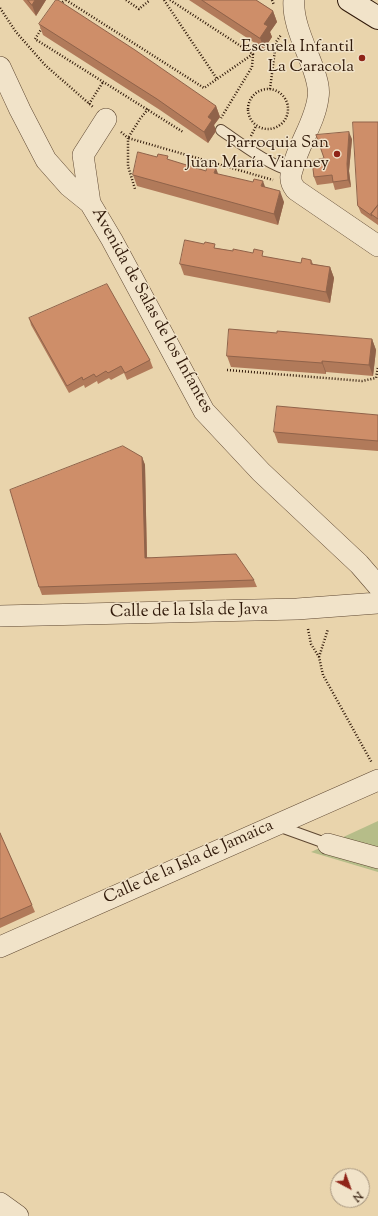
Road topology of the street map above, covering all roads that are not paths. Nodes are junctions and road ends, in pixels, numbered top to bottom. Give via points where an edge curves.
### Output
1 (349, 0) edge
2 (284, 3) edge
3 (378, 18) edge
4 (0, 67) edge
5 (106, 119) road end
6 (221, 130) road end
7 (289, 181) junction
8 (90, 203) junction
9 (372, 242) edge
10 (378, 258) edge
11 (378, 586) edge
12 (378, 603) edge
13 (0, 616) edge
14 (376, 772) edge
15 (274, 825) junction
16 (328, 844) joint
17 (378, 858) edge
18 (0, 947) edge
19 (0, 1203) edge
20 (18, 1216) edge

1 - 3 main road
2 - 7 street via 293,6 318,87 315,110 295,157
4 - 8 street via 46,160 69,186
5 - 8 street, Avenida de Salas de los Infantes via 83,155
6 - 7 lane via 284,169
7 - 9 street
8 - 11 street, Avenida de Salas de los Infantes via 204,411 261,472 359,564
9 - 10 street
12 - 13 street, Calle de la Isla de Java via 297,609
14 - 15 street, Calle de la Isla de Jamaica
15 - 16 lane
15 - 18 street, Calle de la Isla de Jamaica
16 - 17 street
19 - 20 street

